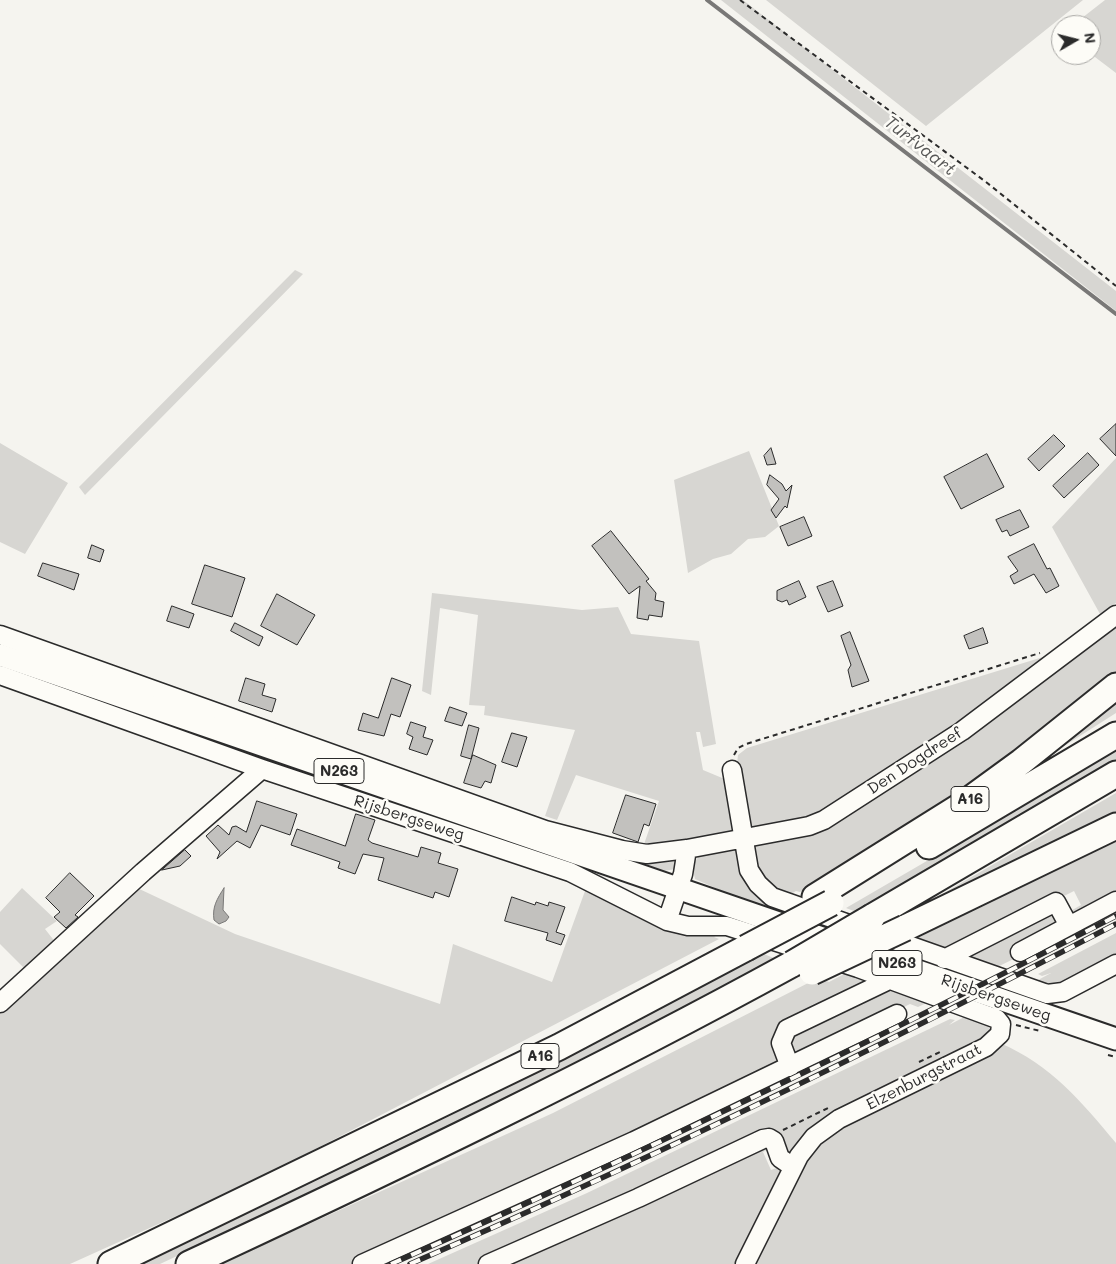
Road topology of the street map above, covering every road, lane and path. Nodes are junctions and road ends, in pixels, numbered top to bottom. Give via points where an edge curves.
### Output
1 (740, 0) edge
2 (1116, 286) edge
3 (1116, 615) edge
4 (0, 635) edge
5 (1043, 652) dead end
6 (0, 655) edge
7 (0, 676) edge
8 (1116, 686) edge
9 (1116, 736) edge
10 (262, 769) junction
11 (732, 770) joint
12 (1116, 774) edge
13 (1116, 826) edge
14 (742, 838) junction
15 (687, 849) junction
16 (678, 888) junction
17 (823, 900) junction
18 (1116, 901) edge
19 (666, 921) junction
20 (1069, 926) junction
21 (1020, 952) dead end
22 (944, 959) junction
23 (1116, 964) edge
24 (802, 968) junction
25 (889, 980) junction
26 (0, 1003) edge
27 (898, 1014) dead end
28 (997, 1019) junction
29 (1047, 1033) dead end
30 (1110, 1046) edge
31 (1116, 1058) edge
32 (790, 1066) junction
33 (792, 1167) junction
34 (111, 1264) edge
35 (189, 1264) edge
36 (362, 1264) edge
37 (488, 1264) edge
38 (745, 1264) edge

1 - 2 path via 986,182
3 - 14 street, Den Dogdreef via 962,731 824,820 794,830
4 - 15 street, Rijsbergseweg via 545,830 647,854
5 - 11 path via 746,744 734,754
6 - 16 main road, Rijsbergseweg / N263
7 - 10 street, Rijsbergseweg
8 - 17 highway, A16 via 1021,762
9 - 17 highway, A16
10 - 19 street, Rijsbergseweg via 570,872
10 - 26 street
11 - 14 street
12 - 24 highway, A16, bridge via 872,917
13 - 24 highway, A16, bridge via 905,928
14 - 15 street, Den Dogdreef
14 - 22 street via 749,870 772,897
15 - 16 street
16 - 19 street
16 - 30 main road, Rijsbergseweg / N263
17 - 34 highway, A16, bridge via 746,948 559,1047
18 - 20 street
19 - 25 street via 688,926 727,926
20 - 21 street
20 - 22 street via 1065,905 1056,902
22 - 23 street via 1047,994 1058,994 1097,979
24 - 35 highway, A16 via 757,983 398,1167
25 - 28 street
25 - 32 street via 787,1029 781,1042
27 - 32 street
28 - 29 path, Rijsbergseweg
28 - 33 street, Elzenburgstraat via 1000,1024 998,1039 839,1120 805,1146
30 - 31 path
32 - 36 street
33 - 37 street via 780,1158 774,1141 766,1138
33 - 38 street, Elzenburgstraat

